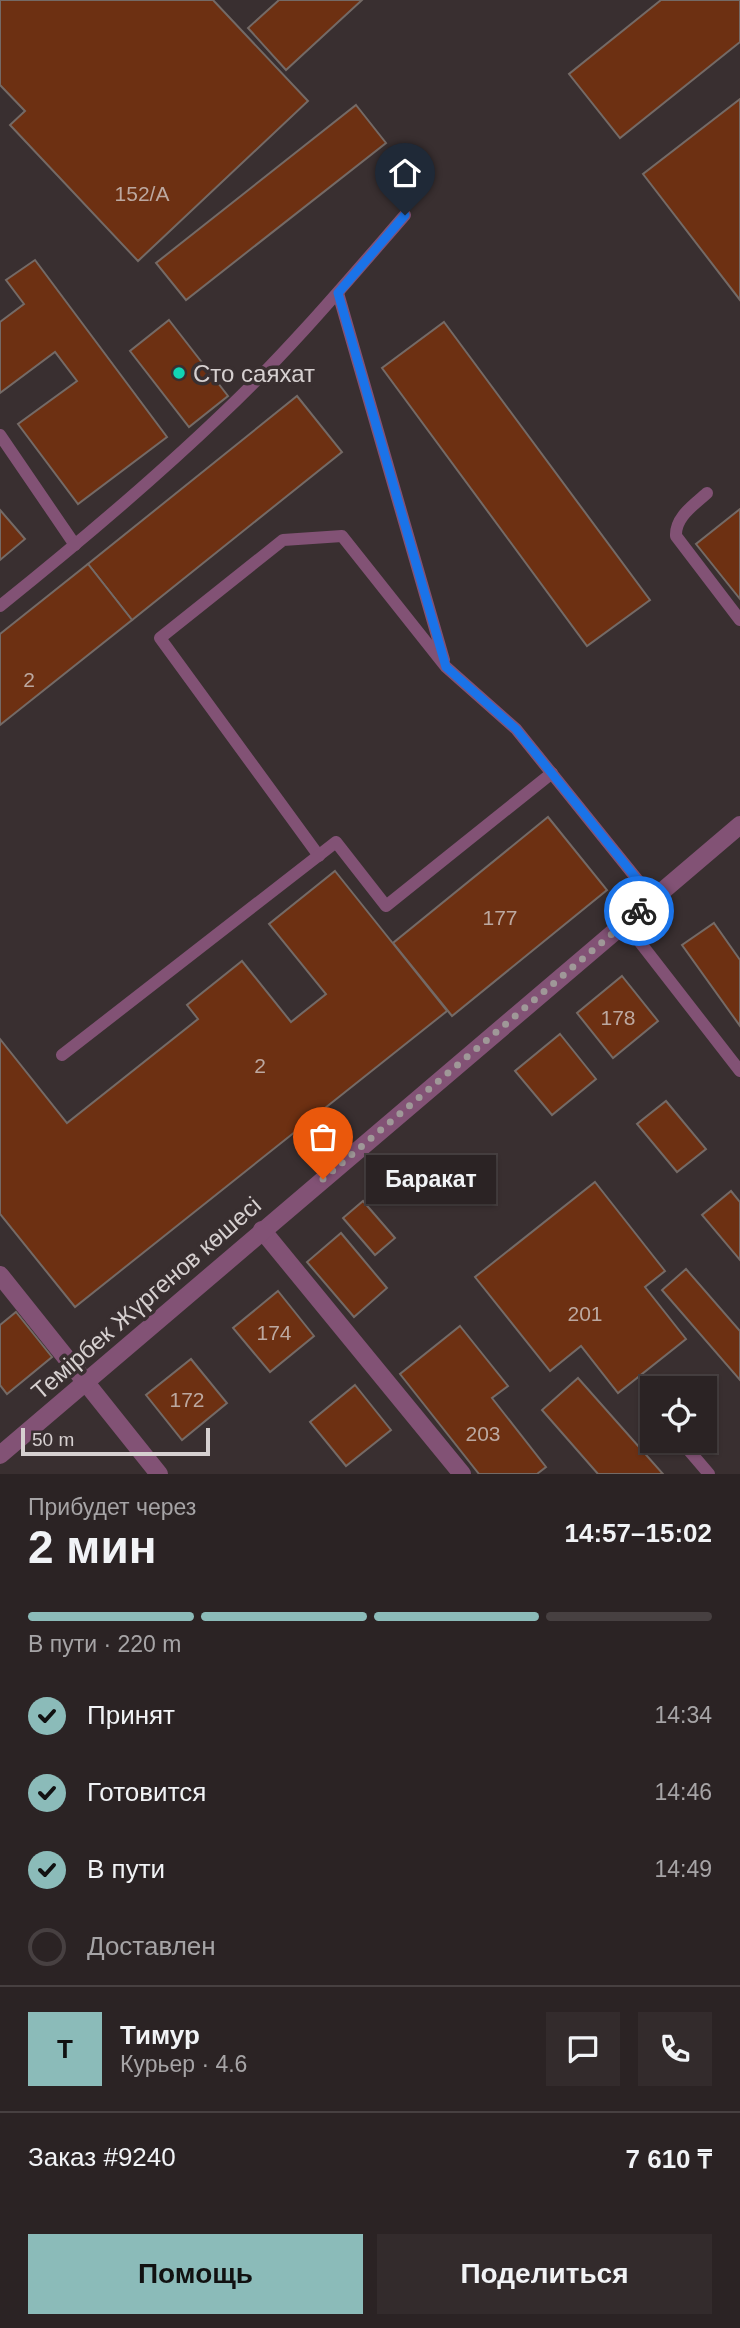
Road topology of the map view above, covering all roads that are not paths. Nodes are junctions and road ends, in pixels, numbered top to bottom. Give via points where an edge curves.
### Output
1 (405, 215) dead end
2 (338, 293) junction
3 (0, 435) edge
4 (707, 493) dead end
5 (75, 545) junction
6 (0, 606) edge
7 (740, 620) edge
8 (446, 667) junction
9 (552, 773) junction
10 (740, 825) edge
11 (319, 856) junction
12 (653, 899) junction
13 (625, 923) junction
14 (62, 1055) dead end
15 (740, 1071) edge
16 (262, 1230) junction
17 (0, 1275) edge
18 (86, 1383) junction
19 (691, 1453) edge
20 (0, 1455) edge
21 (159, 1474) edge
22 (462, 1474) edge
23 (709, 1474) edge

1 - 2 lane
2 - 5 lane via 222,414
2 - 8 lane
3 - 5 lane
4 - 7 lane via 680,519 676,536
5 - 6 lane
8 - 9 lane via 516,729
8 - 11 lane via 342,536 283,540 160,638
9 - 11 lane via 386,906 336,842
9 - 12 lane
10 - 12 street, Темірбек Жүргенов көшесі
11 - 14 lane
12 - 13 street, Темірбек Жүргенов көшесі
13 - 15 lane
13 - 16 street, Темірбек Жүргенов көшесі
16 - 18 street, Темірбек Жүргенов көшесі
16 - 22 street
17 - 18 street
18 - 20 street, Темірбек Жүргенов көшесі
18 - 21 street
19 - 23 lane

